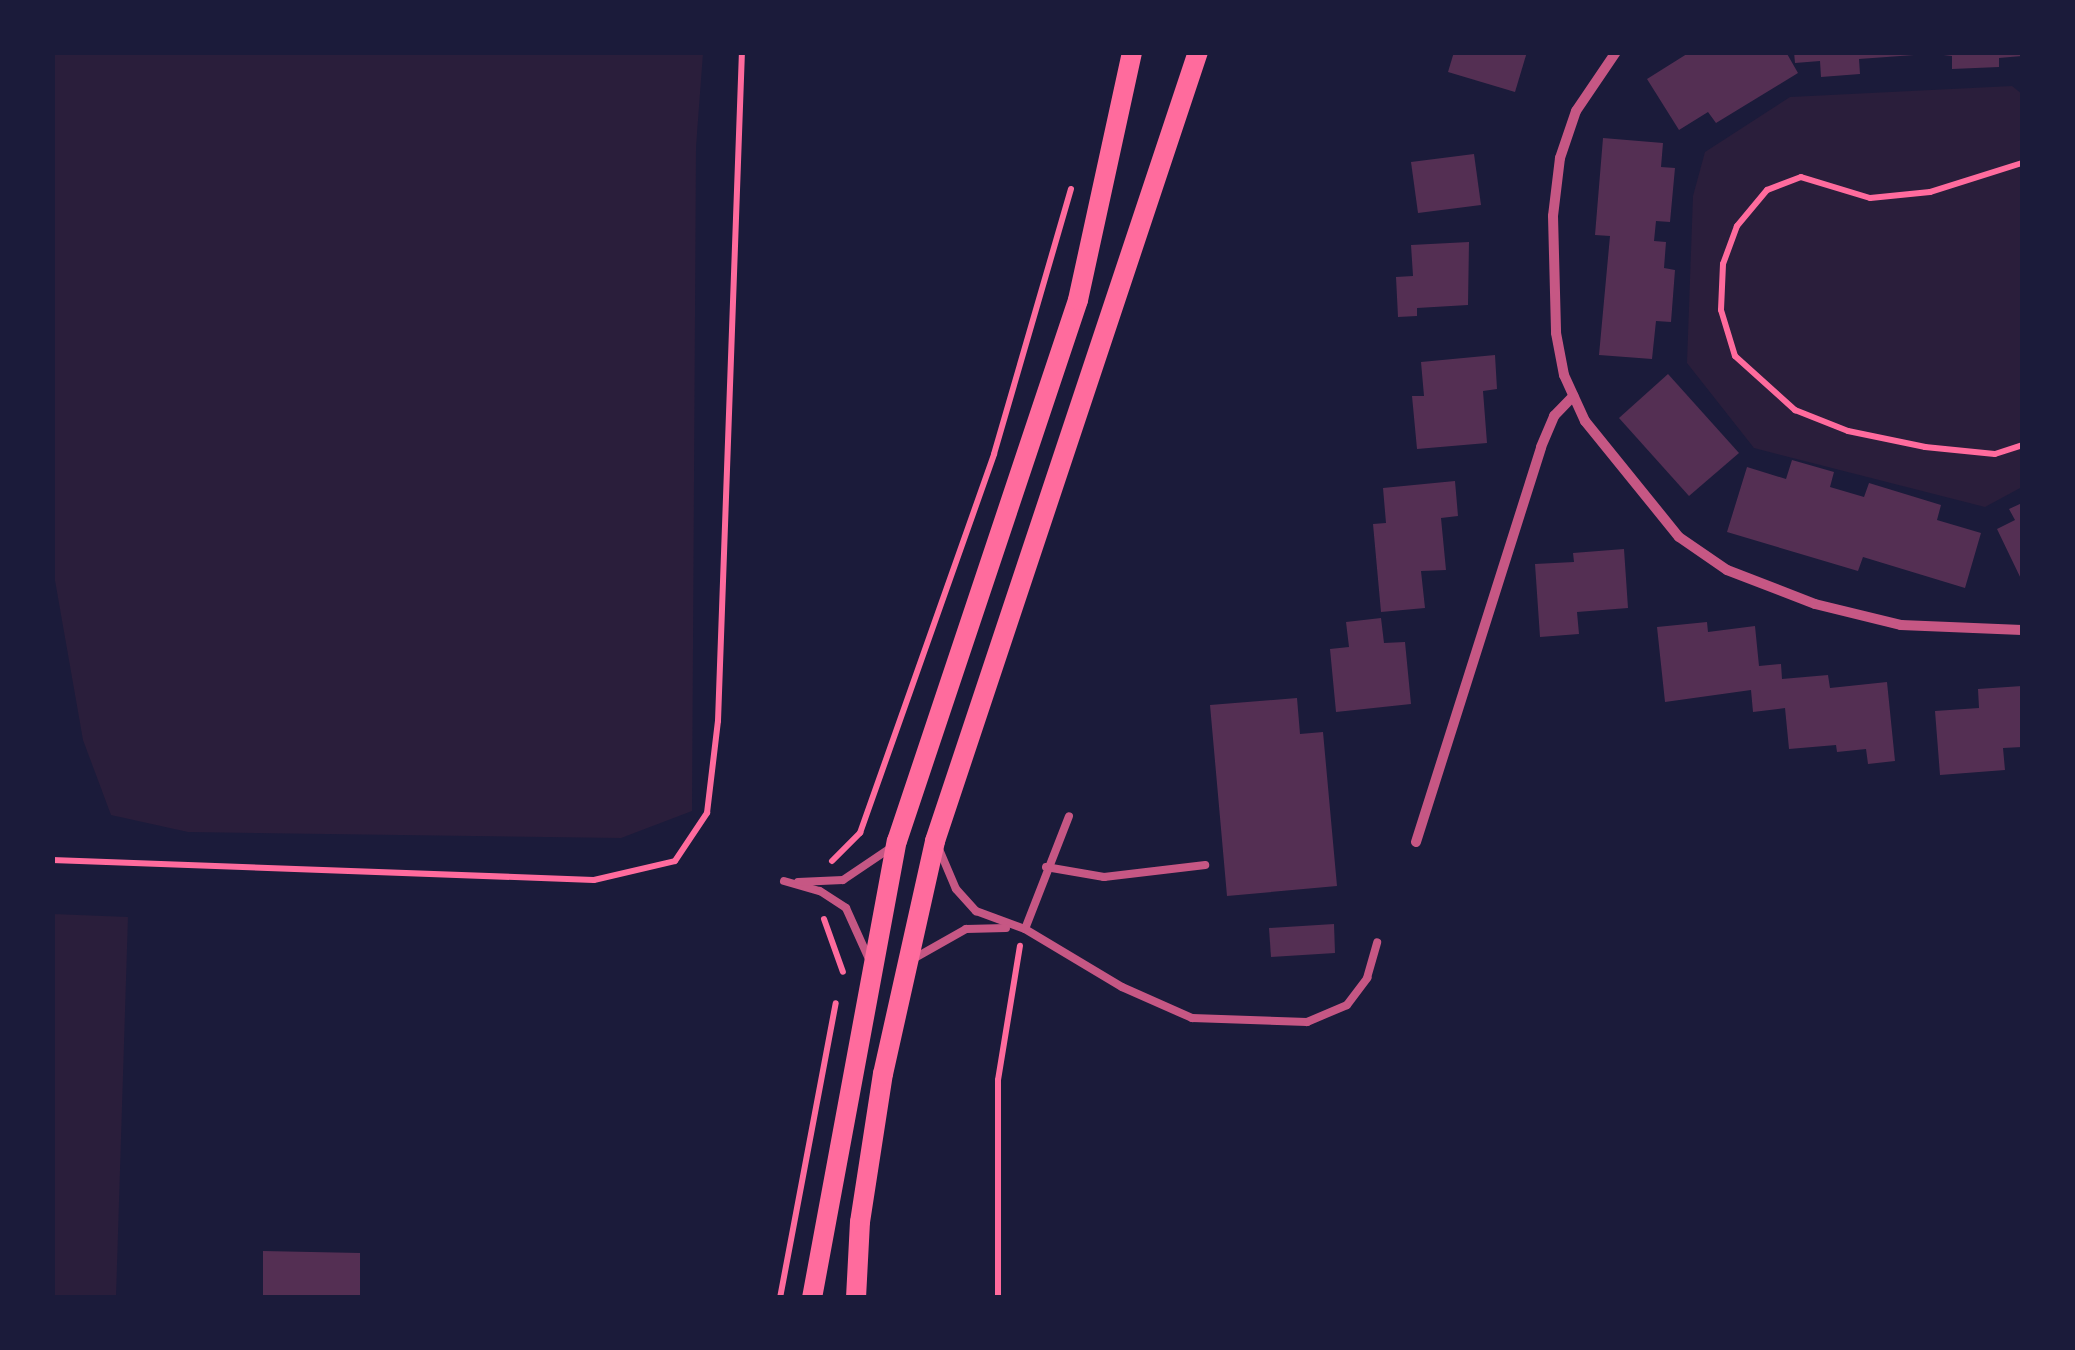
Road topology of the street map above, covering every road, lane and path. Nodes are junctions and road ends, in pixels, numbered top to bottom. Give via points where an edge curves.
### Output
1 (742, 52) edge
2 (1132, 52) edge
3 (1198, 52) edge
4 (1616, 52) edge
5 (2022, 163) edge
6 (1574, 396) junction
7 (2022, 445) edge
8 (2022, 630) edge
9 (1069, 816) dead end
10 (897, 841) junction
11 (935, 841) junction
12 (1416, 842) dead end
13 (52, 860) edge
14 (1205, 865) dead end
15 (1046, 868) junction
16 (1025, 929) junction
17 (1377, 942) dead end
18 (908, 962) junction
19 (871, 968) junction
20 (812, 1298) edge
21 (856, 1298) edge
22 (998, 1298) edge

1 - 13 path via 718,721 707,814 675,860 594,880
2 - 10 main road via 1078,300
3 - 11 main road
4 - 6 street via 1576,111 1560,158 1551,276 1556,333
5 - 7 path via 1930,192 1870,198 1801,178 1767,190 1737,226 1724,264 1721,310 1735,356 1795,410 1848,431 1925,447 1994,454
6 - 8 street via 1586,421 1679,537 1727,570 1815,604 1901,625
6 - 12 street via 1554,416 1542,447
9 - 15 lane
10 - 19 main road
10 - 19 lane via 876,863 843,880 784,881 820,891 846,908
11 - 16 lane via 964,901 992,920
11 - 18 main road
14 - 15 lane via 1104,877
15 - 16 lane
16 - 17 lane via 1157,1003 1192,1018 1246,1025 1307,1022 1347,1005 1367,978
16 - 18 lane via 966,929
16 - 22 path via 1012,970 998,1080
18 - 21 main road via 867,1167
19 - 20 main road

